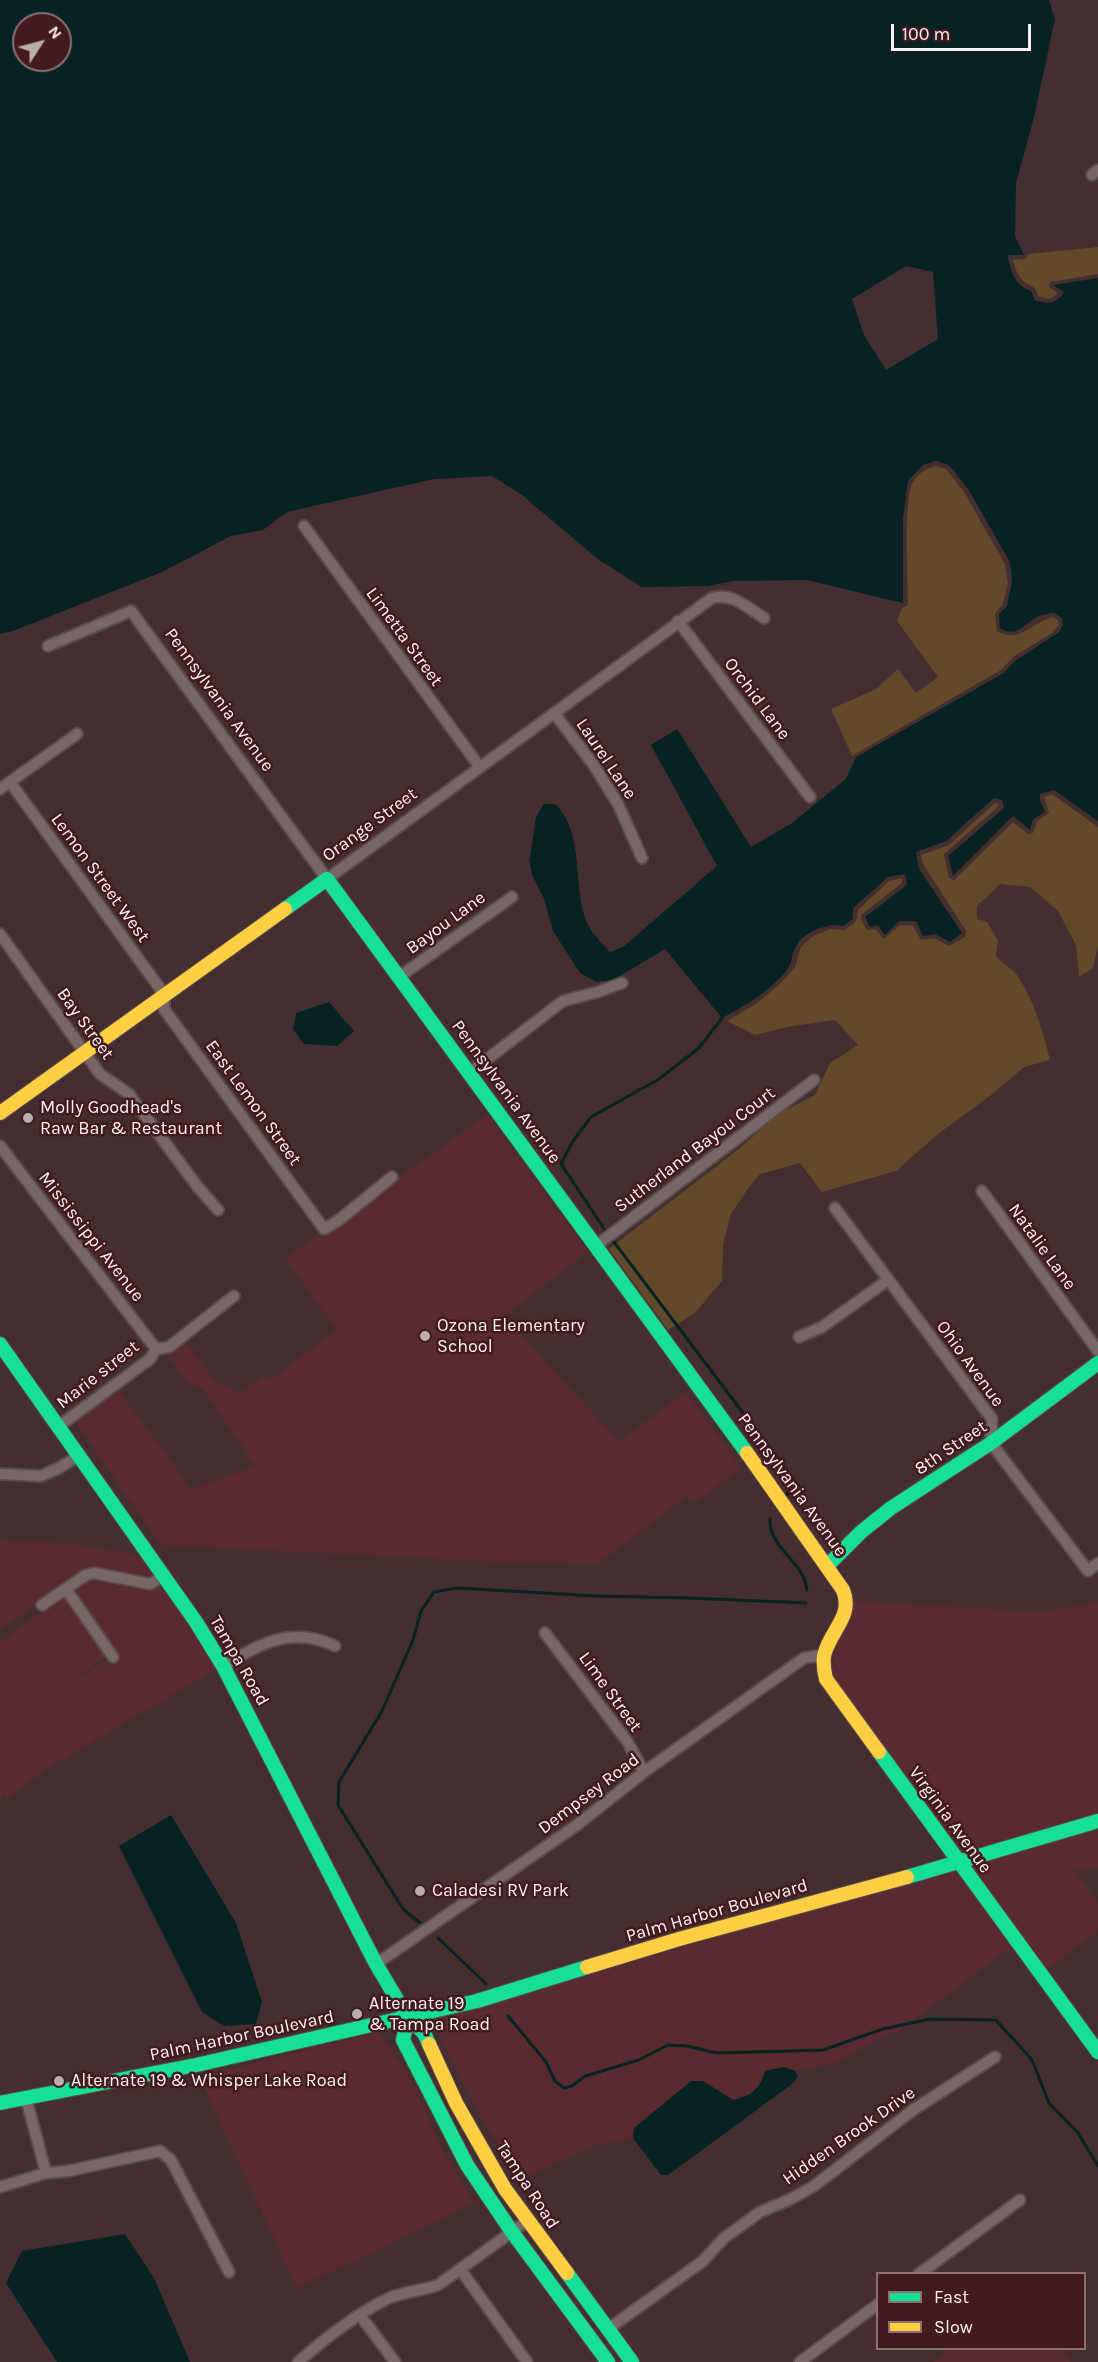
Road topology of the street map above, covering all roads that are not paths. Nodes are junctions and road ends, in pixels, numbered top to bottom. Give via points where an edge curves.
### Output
1 (304, 526) dead end
2 (764, 618) dead end
3 (678, 621) junction
4 (48, 646) dead end
5 (554, 713) junction
6 (76, 734) dead end
7 (479, 766) junction
8 (10, 782) junction
9 (0, 789) edge
10 (810, 797) dead end
11 (642, 858) dead end
12 (327, 879) junction
13 (512, 897) dead end
14 (0, 934) edge
15 (399, 977) junction
16 (622, 983) dead end
17 (164, 994) junction
18 (85, 1052) junction
19 (469, 1072) junction
20 (814, 1080) dead end
21 (0, 1113) edge
22 (0, 1146) edge
23 (392, 1178) dead end
24 (982, 1191) dead end
25 (835, 1209) dead end
26 (218, 1210) dead end
27 (597, 1245) junction
28 (888, 1280) junction
29 (234, 1296) dead end
30 (799, 1337) dead end
31 (0, 1344) edge
32 (156, 1349) junction
33 (1098, 1351) edge
34 (1098, 1363) edge
35 (59, 1426) junction
36 (992, 1443) junction
37 (80, 1455) junction
38 (0, 1474) edge
39 (1098, 1563) edge
40 (828, 1565) junction
41 (165, 1575) junction
42 (66, 1589) junction
43 (42, 1605) dead end
44 (545, 1633) dead end
45 (335, 1647) dead end
46 (823, 1655) junction
47 (113, 1657) dead end
48 (224, 1666) junction
49 (644, 1773) junction
50 (1098, 1821) edge
51 (958, 1863) junction
52 (376, 1964) junction
53 (408, 2018) junction
54 (1098, 2052) edge
55 (995, 2057) dead end
56 (26, 2098) junction
57 (0, 2103) edge
58 (46, 2173) junction
59 (0, 2187) edge
60 (1020, 2200) dead end
61 (527, 2221) junction
62 (512, 2232) junction
63 (460, 2269) junction
64 (229, 2272) dead end
65 (922, 2272) edge
66 (876, 2305) edge
67 (360, 2315) junction
68 (608, 2329) junction
69 (298, 2362) edge
70 (395, 2362) edge
71 (527, 2362) edge
72 (608, 2362) edge
73 (632, 2362) edge
74 (800, 2362) edge

1 - 7 street, Limetta Street
2 - 3 street, Orange Street via 721,595
3 - 5 street, Orange Street
3 - 10 street, Orchid Lane
4 - 12 street, Pennsylvania Avenue via 131,611
5 - 7 street, Orange Street
5 - 11 street, Laurel Lane via 618,804
6 - 8 street
7 - 12 street, Orange Street
8 - 9 street
8 - 17 street, Lemon Street West
12 - 15 street, Pennsylvania Avenue
12 - 17 street, Orange Street
13 - 15 street, Bayou Lane
14 - 18 street, Bay Street
15 - 19 street, Pennsylvania Avenue
16 - 19 street via 563,1001
17 - 18 street, Orange Street
17 - 23 street, East Lemon Street via 164,1009 324,1229
18 - 21 street, Orange Street
18 - 26 street, Bay Street via 100,1074 129,1094
19 - 27 street, Pennsylvania Avenue
20 - 27 street, Sutherland Bayou Court
22 - 32 street, Mississippi Avenue
24 - 33 street, Natalie Lane
25 - 28 street, Ohio Avenue
27 - 40 street, Pennsylvania Avenue
28 - 30 street via 822,1327
28 - 36 street, Ohio Avenue via 992,1419
29 - 32 street, Marie street via 169,1347
31 - 35 street, Tampa Road
32 - 35 street, Marie street via 150,1359
34 - 36 street, 8th Street
35 - 37 street, Tampa Road
36 - 39 street, Ohio Avenue via 1088,1571
36 - 40 street, 8th Street via 891,1508
37 - 38 street via 41,1476
37 - 41 street, Tampa Road
40 - 46 street, Pennsylvania Avenue via 846,1598 846,1606
41 - 42 street via 150,1584 94,1573
41 - 48 street, Tampa Road
42 - 43 street
42 - 47 street
44 - 49 street, Lime Street via 627,1742
45 - 48 street via 300,1636 277,1639
46 - 49 street, Dempsey Road via 804,1658
46 - 51 street, Virginia Avenue via 826,1679
48 - 52 street, Tampa Road
49 - 52 street, Dempsey Road via 577,1826
50 - 51 street
51 - 53 street, Palm Harbor Boulevard via 679,1939 509,1993
51 - 54 street, Virginia Avenue
52 - 53 street, Tampa Road
53 - 56 street, Palm Harbor Boulevard
53 - 61 street, Tampa Road via 424,2033 456,2103
53 - 62 street, Tampa Road via 404,2042 467,2165
55 - 68 street, Hidden Brook Drive via 913,2110 814,2186 760,2212 724,2238 703,2261
56 - 57 street, Palm Harbor Boulevard
56 - 58 street
58 - 59 street
58 - 64 street via 68,2172 160,2151 171,2160
60 - 65 street
61 - 62 street
61 - 68 street, Tampa Road
62 - 63 street
62 - 72 street, Tampa Road
63 - 67 street via 438,2285 390,2297
63 - 71 street
66 - 74 street
67 - 69 street
67 - 70 street
68 - 73 street, Tampa Road

